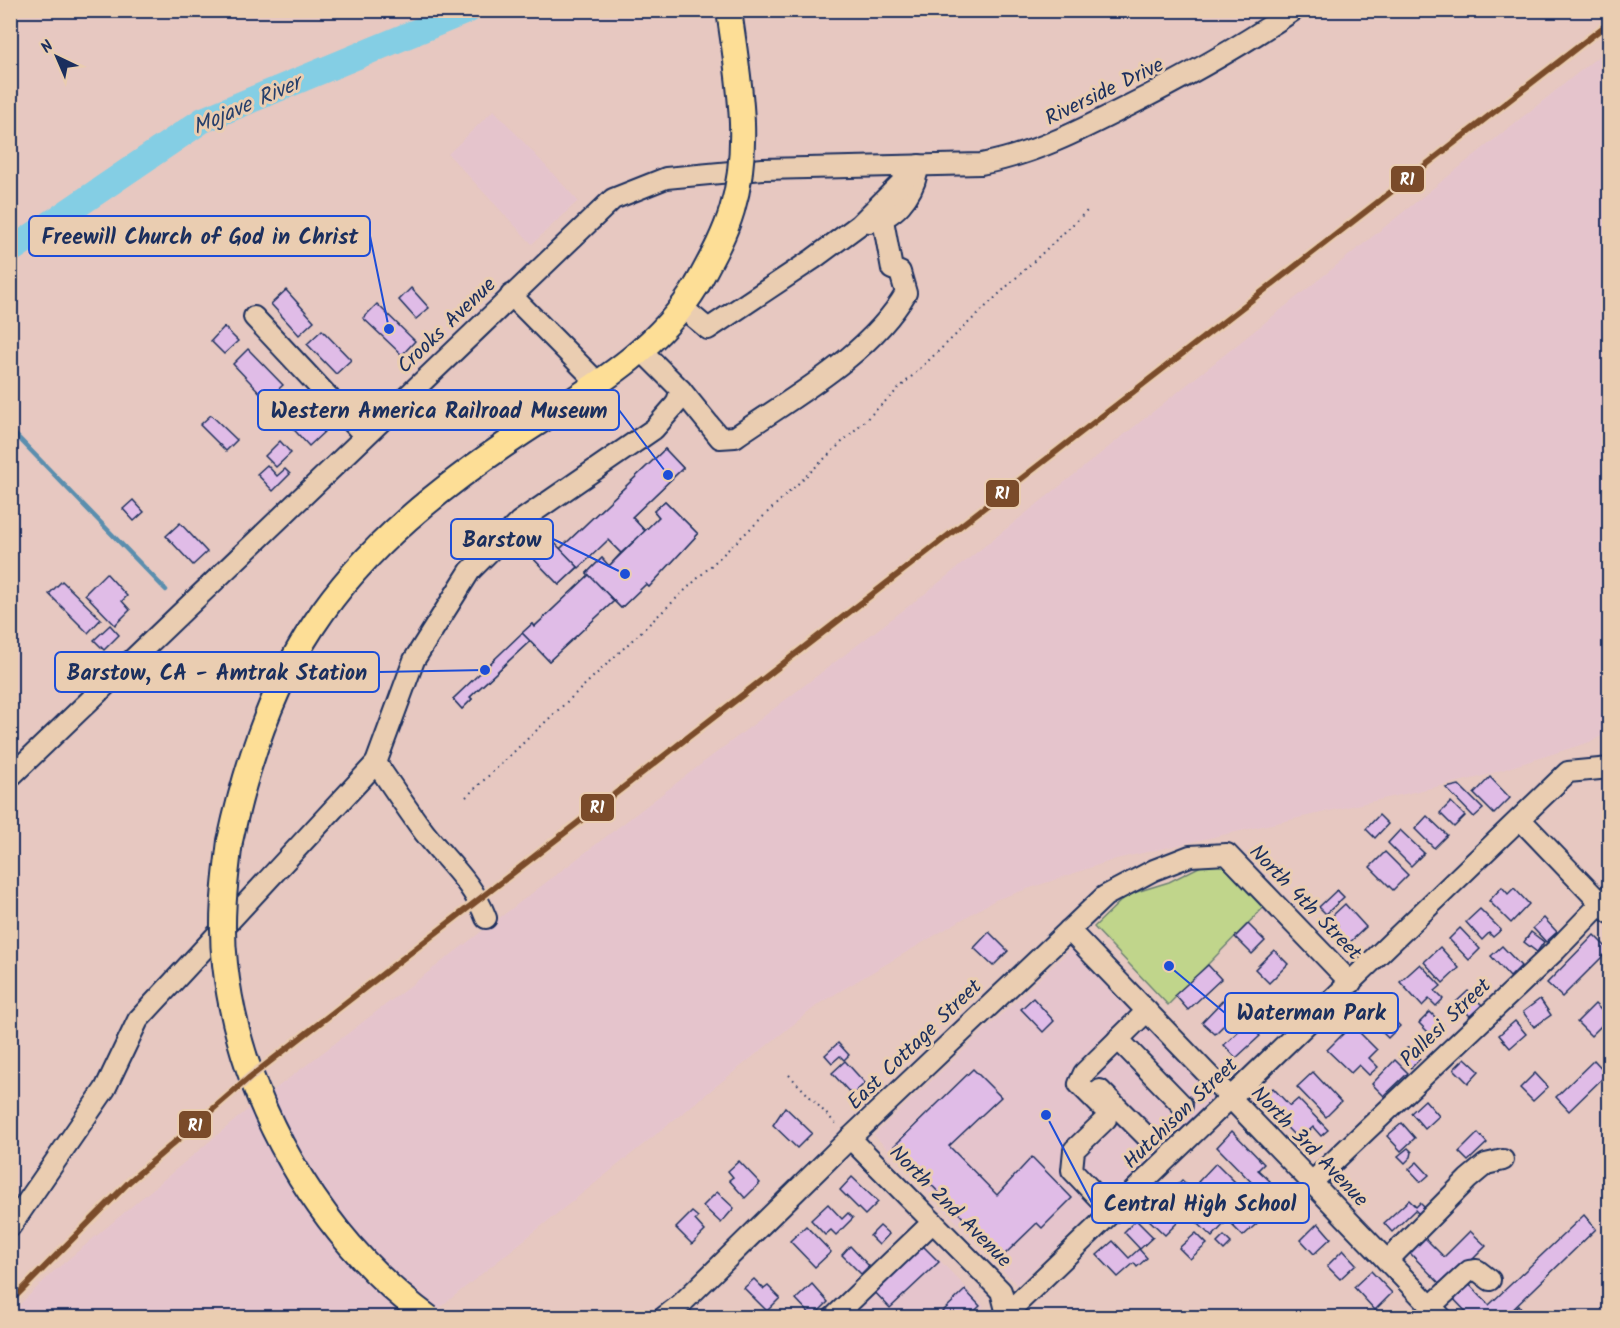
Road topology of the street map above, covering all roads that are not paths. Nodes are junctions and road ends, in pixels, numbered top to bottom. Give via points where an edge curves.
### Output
1 (729, 10) edge
2 (1294, 10) edge
3 (919, 165) junction
4 (883, 220) junction
5 (859, 225) junction
6 (511, 296) junction
7 (683, 308) junction
8 (254, 317) dead end
9 (642, 351) junction
10 (598, 383) junction
11 (681, 390) junction
12 (365, 436) junction
13 (376, 763) junction
14 (1610, 768) edge
15 (10, 777) edge
16 (1520, 819) junction
17 (1227, 854) joint
18 (1606, 903) edge
19 (486, 918) dead end
20 (1069, 930) junction
21 (1351, 983) junction
22 (1147, 1011) junction
23 (1118, 1039) junction
24 (1084, 1073) junction
25 (1230, 1098) junction
26 (1182, 1105) dead end
27 (850, 1138) junction
28 (1148, 1138) dead end
29 (1503, 1160) dead end
30 (1311, 1183) junction
31 (1112, 1212) junction
32 (933, 1222) junction
33 (10, 1227) edge
34 (1387, 1261) junction
35 (1490, 1280) dead end
36 (687, 1311) edge
37 (1436, 1312) edge
38 (1006, 1316) edge
39 (429, 1317) edge
40 (663, 1317) edge
41 (833, 1317) edge

1 - 7 main road, bridge via 743,117 739,177 726,229
2 - 3 street, Riverside Drive via 1204,68 1039,149 981,164
3 - 4 street via 914,188
3 - 5 street
3 - 6 street, Crooks Avenue via 763,170 666,178 613,200
4 - 5 street
4 - 11 street via 892,269 900,272 906,293 896,311 842,363 735,437 720,438
5 - 7 street via 708,329
6 - 10 street
6 - 12 street, Crooks Avenue
7 - 9 main road
8 - 12 street
9 - 10 main road
9 - 11 street
10 - 39 main road, bridge via 467,470 390,536 333,599 286,673 259,735 230,841 223,900 224,962 236,1029 257,1092 285,1149 319,1203 380,1276
11 - 13 street via 676,404 654,429 519,522 470,571 414,660
12 - 15 street, Crooks Avenue
13 - 19 street via 425,833 461,872 479,898
13 - 33 street via 138,1020 105,1089
14 - 16 street, Hutchison Street via 1568,772
16 - 18 street
16 - 21 street, Hutchison Street
17 - 20 street, East Cottage Street via 1190,856 1154,870 1105,896
17 - 21 street, North 4th Street
18 - 30 street, Pallesi Street
20 - 22 street, North 3rd Avenue
20 - 27 street, East Cottage Street
21 - 25 street, Hutchison Street
22 - 23 street
22 - 25 street, North 3rd Avenue
23 - 24 street
23 - 26 street
24 - 28 street
24 - 31 street via 1079,1084 1106,1111 1106,1119 1074,1150 1072,1170
25 - 30 street, North 3rd Avenue
25 - 31 street, Hutchison Street
27 - 32 street, North 2nd Avenue
27 - 36 street, East Cottage Street
29 - 34 street via 1486,1164 1468,1179
30 - 34 street, North 3rd Avenue
31 - 38 street, Hutchison Street
32 - 38 street, North 2nd Avenue via 1001,1291
32 - 41 street
34 - 37 street, North 3rd Avenue
35 - 37 street via 1477,1270 1469,1271
36 - 40 street, East Cottage Street

